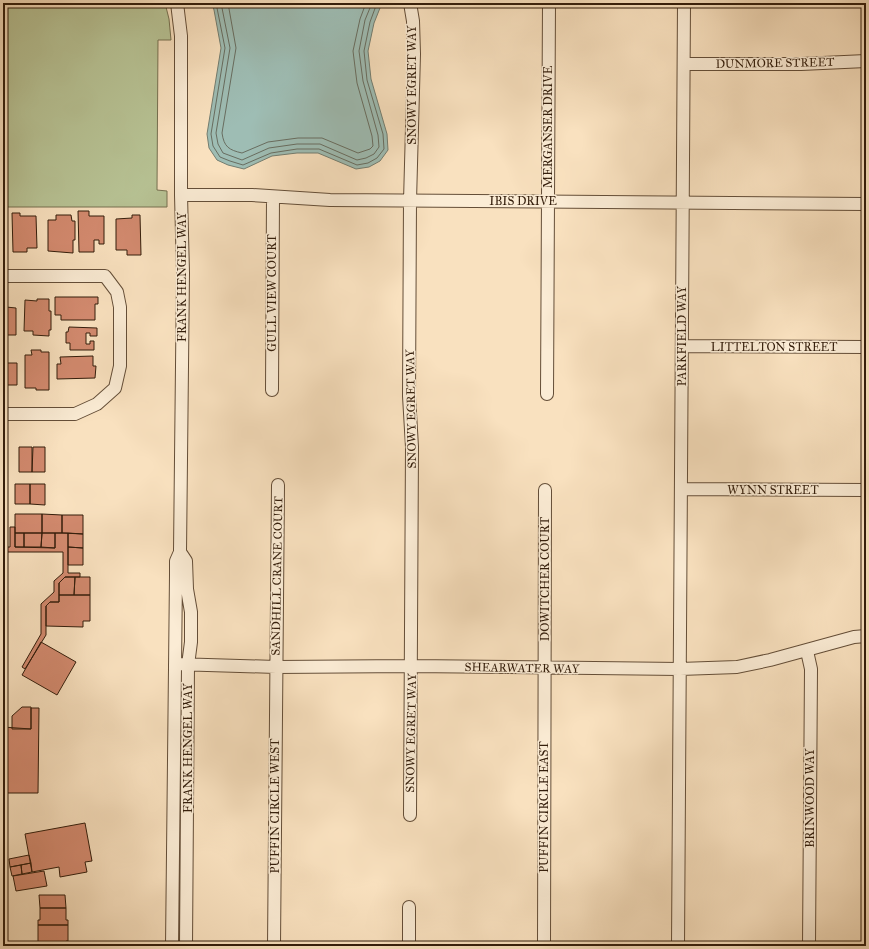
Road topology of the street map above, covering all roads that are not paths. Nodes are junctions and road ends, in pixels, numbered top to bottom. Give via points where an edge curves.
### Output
1 (177, 3) edge
2 (410, 3) edge
3 (549, 3) edge
4 (684, 3) edge
5 (866, 61) edge
6 (684, 64) junction
7 (181, 195) junction
8 (273, 197) junction
9 (410, 201) junction
10 (547, 202) junction
11 (683, 203) junction
12 (866, 204) edge
13 (3, 276) edge
14 (682, 346) junction
15 (866, 347) edge
16 (272, 390) dead end
17 (547, 394) dead end
18 (3, 414) edge
19 (278, 485) dead end
20 (681, 489) junction
21 (545, 490) dead end
22 (866, 490) edge
23 (180, 552) junction
24 (866, 636) edge
25 (807, 651) junction
26 (175, 664) junction
27 (188, 665) junction
28 (412, 666) junction
29 (276, 667) junction
30 (544, 668) junction
31 (680, 669) junction
32 (410, 815) dead end
33 (409, 907) dead end
34 (172, 946) edge
35 (186, 946) edge
36 (274, 946) edge
37 (409, 946) edge
38 (544, 946) edge
39 (678, 946) edge
40 (809, 946) edge

1 - 7 street, FRANK HENGEL WAY via 181,36
2 - 9 street, SNOWY EGRET WAY via 414,54
3 - 10 street, MERGANSER DRIVE
4 - 6 street, PARKFIELD WAY
5 - 6 street, DUNMORE STREET
6 - 11 street, PARKFIELD WAY
7 - 8 street, IBIS DRIVE
7 - 23 street, FRANK HENGEL WAY via 183,273
8 - 9 street, IBIS DRIVE
8 - 16 street, GULL VIEW COURT
9 - 10 street, IBIS DRIVE
9 - 28 street, SNOWY EGRET WAY
10 - 11 street, IBIS DRIVE
10 - 17 street, MERGANSER DRIVE
11 - 12 street, IBIS DRIVE
11 - 14 street, PARKFIELD WAY
13 - 18 street via 105,276 117,292 120,307 120,366 115,388 97,404 75,414
14 - 15 street, LITTELTON STREET
14 - 20 street, PARKFIELD WAY
19 - 29 street, SANDHILL CRANE COURT
20 - 22 street, WYNN STREET
20 - 31 street, PARKFIELD WAY
21 - 30 street, DOWITCHER COURT
23 - 26 street, FRANK HENGEL WAY via 176,561
23 - 27 street, FRANK HENGEL WAY via 186,562 190,612 191,642
24 - 25 street, SHEARWATER WAY
25 - 31 street, SHEARWATER WAY via 737,667
25 - 40 street, BRINWOOD WAY via 811,669
26 - 27 street, SHEARWATER WAY
26 - 34 street, FRANK HENGEL WAY
27 - 29 street, SHEARWATER WAY
27 - 35 street, FRANK HENGEL WAY
28 - 29 street, SHEARWATER WAY
28 - 30 street, SHEARWATER WAY
28 - 32 street, SNOWY EGRET WAY
29 - 36 street, PUFFIN CIRCLE WEST
30 - 31 street, SHEARWATER WAY
30 - 38 street, PUFFIN CIRCLE EAST
31 - 39 street
33 - 37 street

